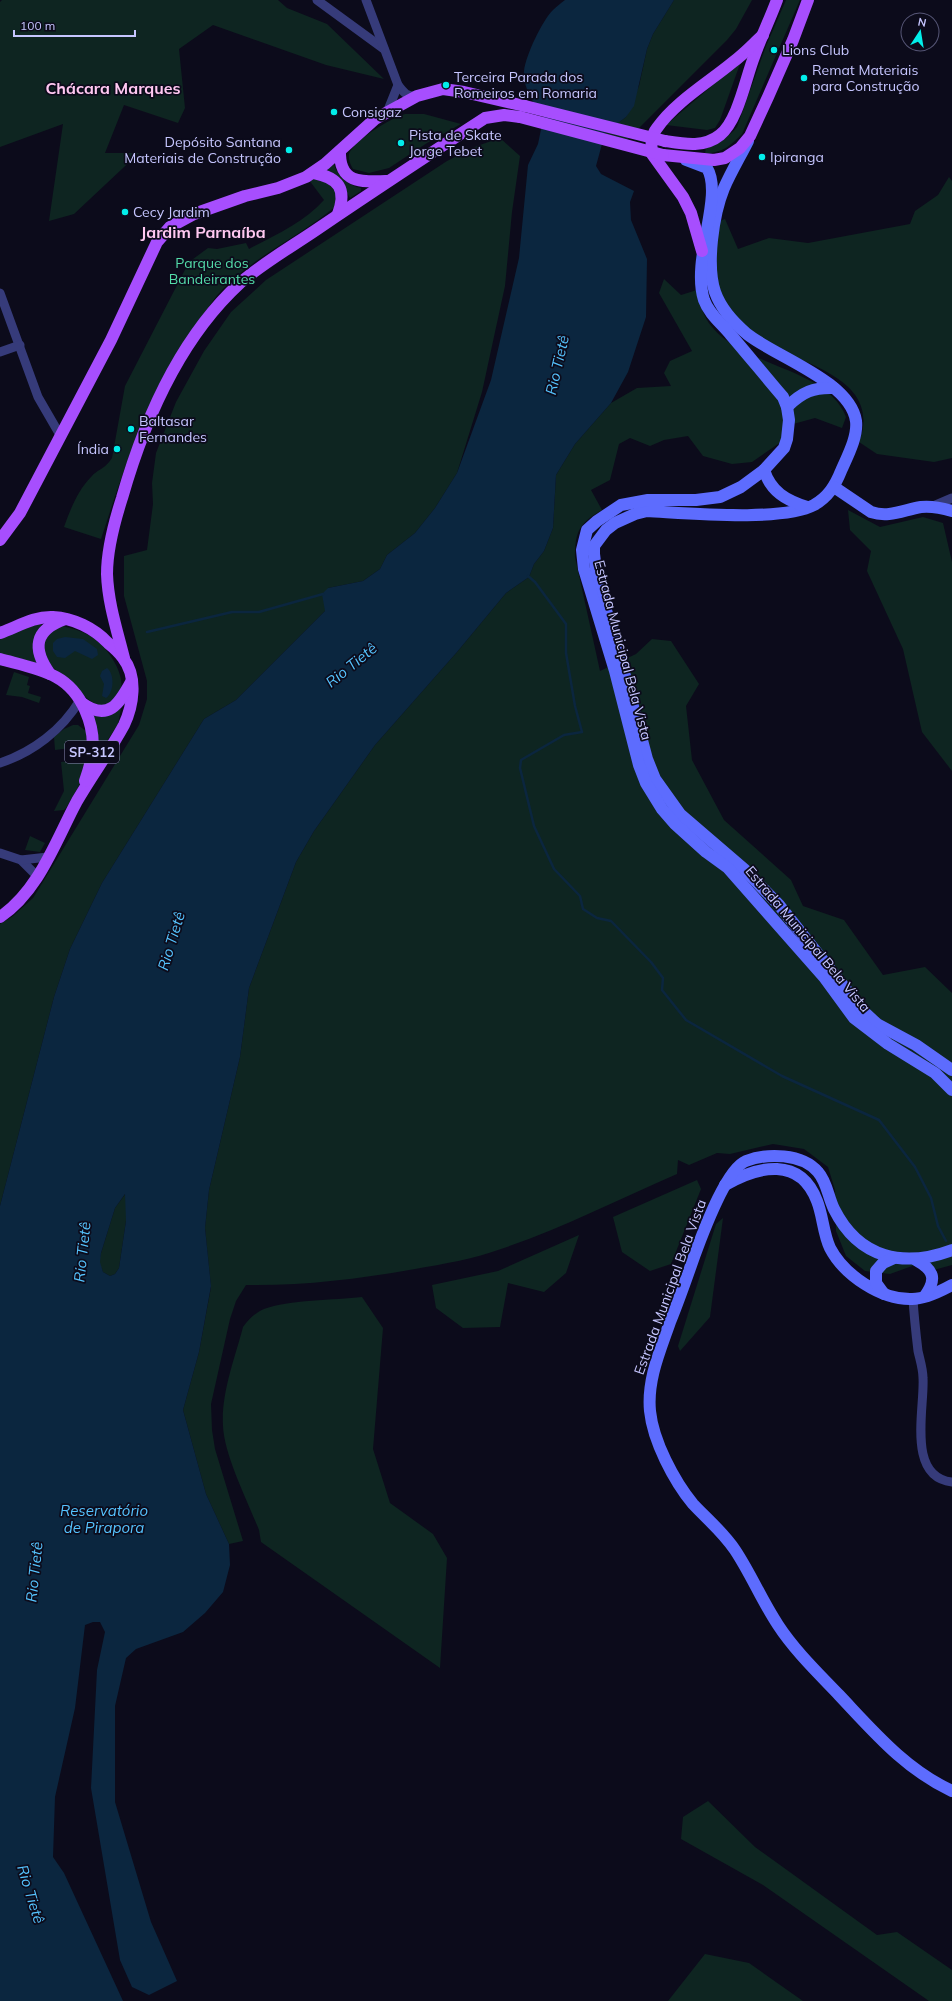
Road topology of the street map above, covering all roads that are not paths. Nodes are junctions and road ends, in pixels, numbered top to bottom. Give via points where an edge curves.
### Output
1 (317, 0) edge
2 (366, 0) edge
3 (777, 0) edge
4 (804, 0) edge
5 (808, 0) edge
6 (763, 35) junction
7 (793, 40) junction
8 (384, 49) junction
9 (398, 85) junction
10 (417, 96) junction
11 (388, 110) junction
12 (523, 112) junction
13 (750, 136) junction
14 (340, 151) junction
15 (681, 158) junction
16 (314, 173) junction
17 (388, 181) junction
18 (338, 214) junction
19 (702, 251) junction
20 (0, 294) edge
21 (20, 345) junction
22 (0, 352) edge
23 (834, 388) junction
24 (788, 407) junction
25 (60, 435) junction
26 (764, 470) junction
27 (834, 487) junction
28 (952, 498) edge
29 (807, 507) junction
30 (931, 507) junction
31 (952, 511) edge
32 (0, 540) edge
33 (65, 619) junction
34 (0, 633) edge
35 (124, 658) junction
36 (0, 659) edge
37 (50, 674) junction
38 (131, 682) junction
39 (81, 701) junction
40 (0, 763) edge
41 (78, 799) junction
42 (0, 853) edge
43 (48, 858) junction
44 (21, 860) junction
45 (37, 876) junction
46 (0, 917) edge
47 (952, 1070) edge
48 (952, 1090) edge
49 (725, 1185) junction
50 (952, 1250) edge
51 (894, 1258) junction
52 (916, 1260) junction
53 (952, 1285) edge
54 (884, 1294) junction
55 (925, 1296) junction
56 (912, 1299) junction
57 (952, 1482) edge
58 (952, 1791) edge

1 - 8 street
2 - 8 street
3 - 6 main road
4 - 7 main road
5 - 7 main road
6 - 12 main road, bridge via 739,104 722,134 708,141 689,145
6 - 19 main road via 735,61 678,106 656,128 653,136 652,154 683,197 691,213
7 - 13 main road
8 - 9 street
9 - 10 street via 406,95
9 - 11 street
10 - 11 main road
10 - 12 main road via 443,89 464,92
11 - 14 main road
12 - 15 main road, bridge via 663,155
12 - 17 main road via 485,118
13 - 15 main road via 740,148 725,158
13 - 23 main road via 724,189 716,220 712,247 712,282 716,294 729,317 748,334
14 - 16 main road
14 - 17 main road via 342,168 351,178
15 - 19 main road via 707,168 712,178
16 - 18 main road via 328,177 338,184 343,195
16 - 25 main road via 278,188 245,196 194,214 162,234 111,340
17 - 18 main road
18 - 35 main road via 240,283 203,325 166,382 134,457 109,549 109,598
19 - 24 main road via 700,282 708,309 783,397
20 - 21 street
21 - 22 street
21 - 25 street via 38,397
23 - 24 main road via 810,389 797,397
23 - 27 main road via 848,402 856,422 851,445
24 - 26 main road, Estrada Municipal Bela Vista via 789,426 784,448
25 - 32 main road via 20,513
26 - 29 main road via 773,488 785,498
26 - 48 main road, Estrada Municipal Bela Vista via 741,487 720,497 648,500 621,505 592,525 585,536 582,550 584,569 615,671 630,735 646,783 675,824 733,874 824,977 854,1018 888,1044 935,1073
27 - 29 main road, Estrada Municipal Bela Vista via 822,500
27 - 30 main road via 877,514
28 - 30 street
29 - 47 main road, Estrada Municipal Bela Vista via 794,511 758,514 647,511 636,514 615,523 598,538 594,546 595,574 647,759 655,779 680,814 744,869 779,905 864,1012 877,1024 916,1045
30 - 31 main road
33 - 34 main road via 36,619
33 - 35 main road via 94,631
33 - 37 main road via 45,630 38,641 40,657
35 - 38 main road, SP-312
36 - 37 main road, SP-312
37 - 39 main road, SP-312 via 62,681
38 - 39 main road via 120,701 110,710 96,710
38 - 41 main road, SP-312 via 133,697 129,715
39 - 40 street via 66,720 46,738 25,753
39 - 41 main road, SP-312 via 91,735 92,754
41 - 43 main road, SP-312
42 - 44 street
43 - 44 street
43 - 45 main road, SP-312
44 - 45 street
45 - 46 main road, SP-312 via 18,903
49 - 51 main road, Estrada Municipal Bela Vista via 732,1172 746,1161 783,1156 808,1162 824,1180 834,1209 854,1237 872,1250
49 - 54 main road via 747,1173 770,1168 792,1173 803,1180 817,1200 824,1232 831,1249 853,1275
49 - 58 main road, Estrada Municipal Bela Vista via 704,1233 653,1371 649,1392 650,1410 665,1460 683,1490 734,1549 779,1626 803,1657 895,1754 922,1775
50 - 52 main road, Estrada Municipal Bela Vista
51 - 52 main road, Estrada Municipal Bela Vista
51 - 54 main road via 876,1271 876,1283
52 - 55 main road via 929,1268 932,1276 930,1289
53 - 55 main road
54 - 56 main road
55 - 56 main road
56 - 57 street via 923,1378 920,1419 923,1452 927,1465 935,1475

